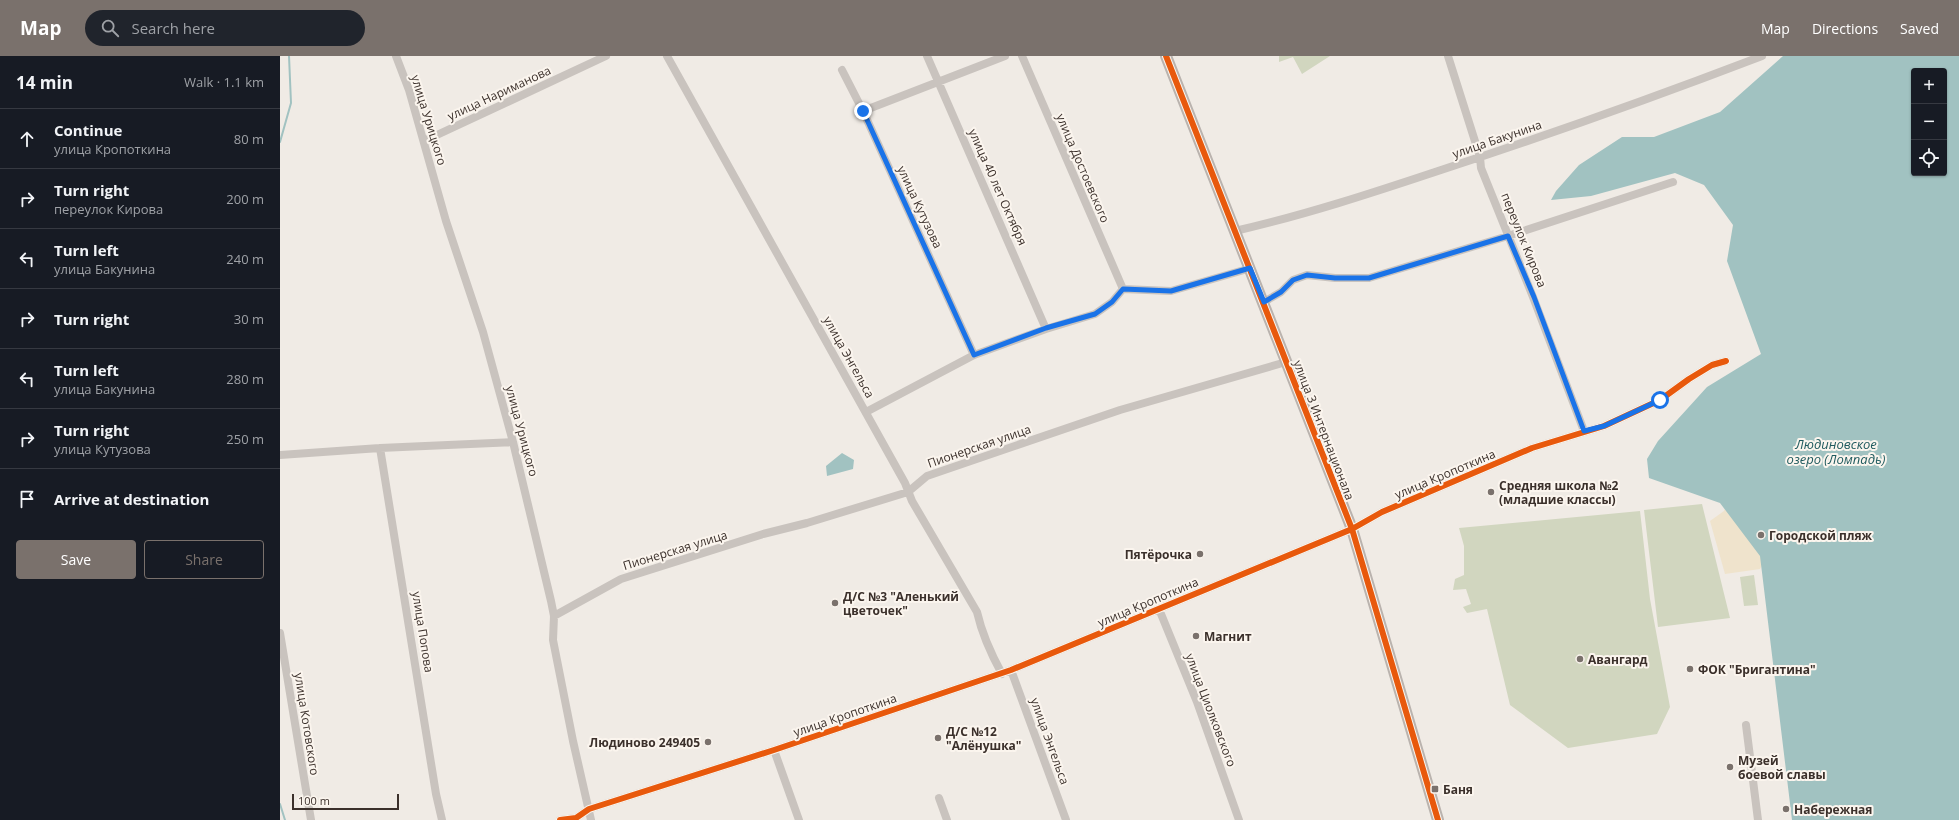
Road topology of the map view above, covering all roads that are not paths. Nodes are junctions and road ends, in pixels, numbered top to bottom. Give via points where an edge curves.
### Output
1 (396, 56) edge
2 (606, 56) edge
3 (667, 56) edge
4 (927, 56) edge
5 (1005, 56) edge
6 (1022, 56) edge
7 (1166, 56) edge
8 (1448, 56) edge
9 (1762, 56) edge
10 (842, 70) dead end
11 (938, 81) junction
12 (863, 111) junction
13 (424, 141) junction
14 (1480, 157) junction
15 (1673, 182) dead end
16 (1235, 231) junction
17 (1508, 236) junction
18 (1250, 268) junction
19 (1123, 289) junction
20 (1264, 302) junction
21 (1046, 328) junction
22 (974, 355) junction
23 (1726, 361) dead end
24 (1286, 362) junction
25 (866, 412) junction
26 (1584, 431) junction
27 (514, 442) junction
28 (380, 448) junction
29 (280, 455) edge
30 (908, 492) junction
31 (1352, 529) junction
32 (1159, 609) junction
33 (554, 616) junction
34 (280, 633) edge
35 (1012, 670) junction
36 (1002, 674) junction
37 (1746, 725) dead end
38 (774, 750) junction
39 (939, 798) dead end
40 (589, 809) junction
41 (311, 820) edge
42 (442, 820) edge
43 (560, 820) edge
44 (590, 820) edge
45 (799, 820) edge
46 (947, 820) edge
47 (1066, 820) edge
48 (1239, 820) edge
49 (1438, 820) edge
50 (1758, 820) edge

1 - 13 street, улица Урицкого
2 - 13 street, улица Нариманова
3 - 25 street, улица Энгельса
4 - 11 street, улица 40 лет Октября
5 - 11 street
6 - 19 street, улица Достоевского
7 - 16 street, улица 3 Интернационала
8 - 14 street, переулок Кирова
9 - 14 street, улица Бакунина
10 - 12 street, улица Кутузова
11 - 12 street
11 - 21 street, улица 40 лет Октября
12 - 22 street, улица Кутузова
13 - 27 street, улица Урицкого
14 - 16 street, улица Бакунина via 1324,208
14 - 17 street, переулок Кирова via 1481,168
15 - 17 street
16 - 18 street, улица 3 Интернационала
17 - 20 street via 1369,278 1307,275 1293,280 1281,292
17 - 26 street, переулок Кирова via 1534,297
18 - 19 street via 1171,291
18 - 20 street, улица 3 Интернационала
19 - 21 street via 1112,302 1095,314
20 - 24 street, улица 3 Интернационала
21 - 22 street
22 - 25 street
23 - 26 street, улица Кропоткина via 1700,372 1660,400 1604,426
24 - 30 street, Пионерская улица via 1112,413 927,476
24 - 31 street, улица 3 Интернационала
25 - 30 street, улица Энгельса
26 - 31 street, улица Кропоткина via 1532,448 1382,512
27 - 28 street
27 - 33 street, улица Урицкого
28 - 29 street
28 - 42 street, улица Попова
30 - 33 street, Пионерская улица via 763,534 622,579
30 - 36 street, улица Энгельса via 977,612 987,644
31 - 32 street, улица Кропоткина
31 - 49 street, улица 3 Интернационала
32 - 35 street, улица Кропоткина
32 - 48 street, улица Циолковского via 1197,702
33 - 40 street, улица Урицкого via 554,640 572,740
34 - 41 street, улица Котовского
35 - 36 street, улица Кропоткина
35 - 47 street, улица Энгельса
36 - 38 street, улица Кропоткина
37 - 50 street
38 - 40 street, улица Кропоткина
38 - 45 street
39 - 46 street
40 - 43 street, улица Кропоткина via 576,818
40 - 44 street, улица Урицкого

